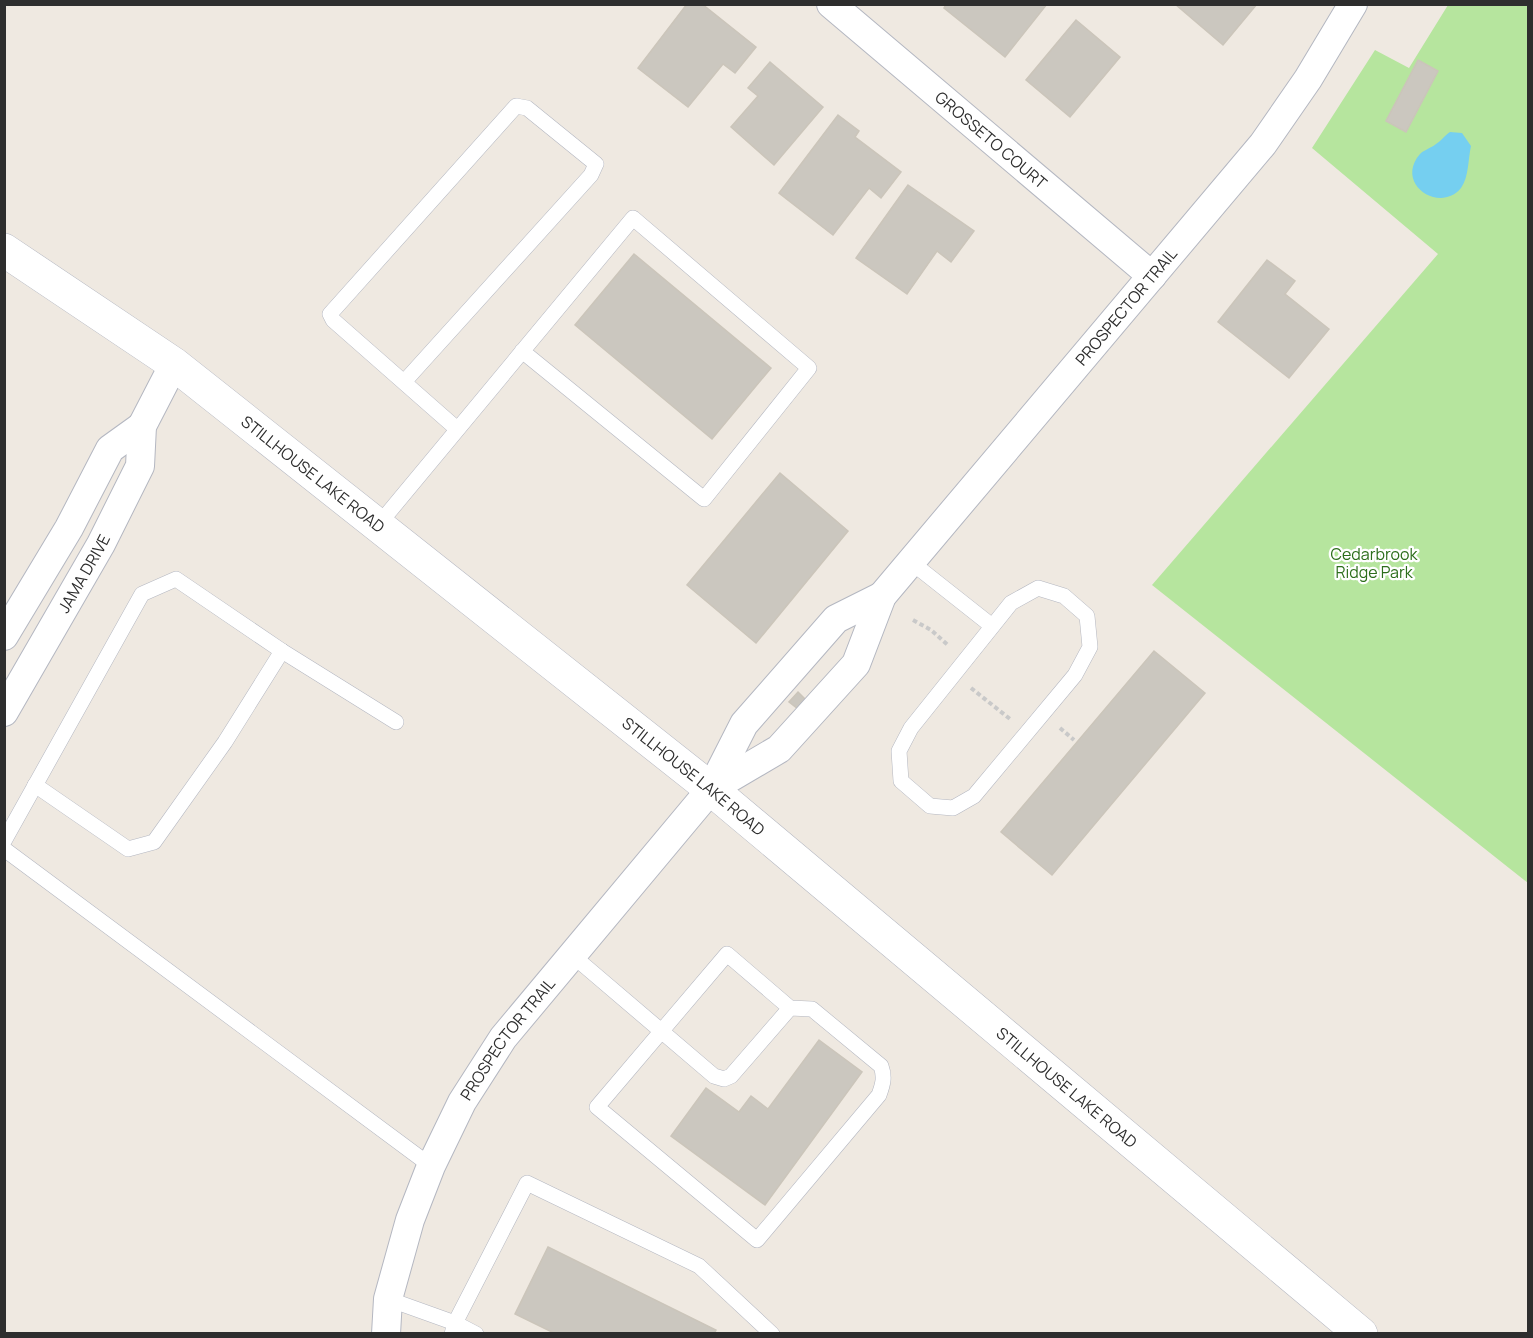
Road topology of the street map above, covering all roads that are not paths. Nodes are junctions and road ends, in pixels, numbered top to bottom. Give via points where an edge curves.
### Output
1 (831, 4) edge
2 (1353, 4) edge
3 (4, 250) edge
4 (1152, 276) junction
5 (522, 351) junction
6 (174, 364) junction
7 (404, 382) junction
8 (142, 426) junction
9 (457, 429) junction
10 (379, 524) junction
11 (911, 562) junction
12 (882, 596) junction
13 (992, 626) junction
14 (4, 636) edge
15 (282, 651) junction
16 (4, 712) edge
17 (396, 722) dead end
18 (36, 785) junction
19 (711, 789) junction
20 (4, 841) edge
21 (4, 849) edge
22 (572, 955) junction
23 (790, 1008) junction
24 (662, 1031) junction
25 (431, 1166) junction
26 (388, 1299) junction
27 (453, 1328) edge
28 (386, 1334) edge
29 (477, 1334) edge
30 (772, 1334) edge
31 (1361, 1334) edge

1 - 4 street, GROSSETO COURT
2 - 4 street, PROSPECTOR TRAIL via 1263,144
3 - 6 main road, STILLHOUSE LAKE ROAD
4 - 11 street, PROSPECTOR TRAIL
5 - 5 lane via 633,218 808,368 704,499
5 - 9 lane
6 - 8 street, JAMA DRIVE
6 - 10 main road, STILLHOUSE LAKE ROAD
7 - 7 lane via 330,314 516,106 527,108 596,164 591,175
7 - 9 lane
8 - 14 street, JAMA DRIVE via 110,449 69,528
8 - 16 street, JAMA DRIVE via 140,466 101,544
9 - 10 lane
10 - 19 main road, STILLHOUSE LAKE ROAD
11 - 12 street, PROSPECTOR TRAIL
11 - 13 lane
12 - 19 street, PROSPECTOR TRAIL via 836,619 744,724
12 - 19 street, PROSPECTOR TRAIL via 856,664 779,749
13 - 13 lane via 1011,603 1038,588 1064,597 1087,616 1090,647 1075,675 974,796 953,808 930,806 901,781 899,751 911,728
15 - 17 lane
15 - 18 lane via 225,742 154,842 128,849
15 - 18 lane via 176,579 142,594
18 - 20 lane
19 - 22 street, PROSPECTOR TRAIL
19 - 31 main road, STILLHOUSE LAKE ROAD
21 - 25 lane
22 - 24 lane
22 - 25 street, PROSPECTOR TRAIL via 503,1038 462,1102
23 - 24 lane via 731,1076 724,1078 714,1076
23 - 24 lane via 727,954
23 - 24 lane via 812,1009 881,1066 883,1084 879,1095 757,1240 597,1107
25 - 26 street, PROSPECTOR TRAIL via 410,1220
26 - 27 lane
26 - 28 street, PROSPECTOR TRAIL
27 - 29 lane
27 - 30 lane via 527,1183 699,1266

